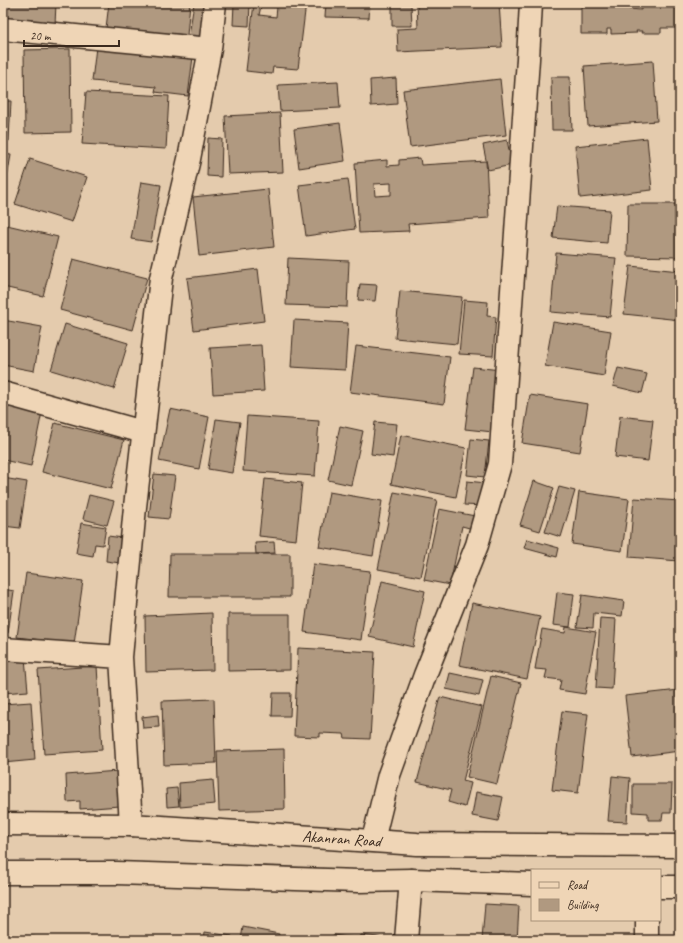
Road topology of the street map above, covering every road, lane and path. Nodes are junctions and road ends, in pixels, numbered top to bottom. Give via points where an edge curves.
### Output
1 (215, 3) edge
2 (531, 3) edge
3 (3, 29) edge
4 (210, 48) junction
5 (3, 393) edge
6 (144, 432) junction
7 (3, 649) edge
8 (120, 657) junction
9 (3, 824) edge
10 (131, 825) junction
11 (373, 840) junction
12 (680, 846) edge
13 (3, 873) edge
14 (411, 880) junction
15 (531, 884) edge
16 (661, 887) edge
17 (680, 887) edge
18 (647, 921) edge
19 (406, 940) edge
20 (647, 940) edge

1 - 4 street
2 - 11 street via 500,464 477,545 425,675 389,775
3 - 4 street
4 - 6 street via 189,160 161,278
5 - 6 street
6 - 8 street
7 - 8 street
8 - 10 street
9 - 10 street, Akanran Road
10 - 11 street, Akanran Road
11 - 12 street, Akanran Road via 417,844
13 - 14 street
14 - 15 street
14 - 19 street
16 - 17 street
18 - 20 street

